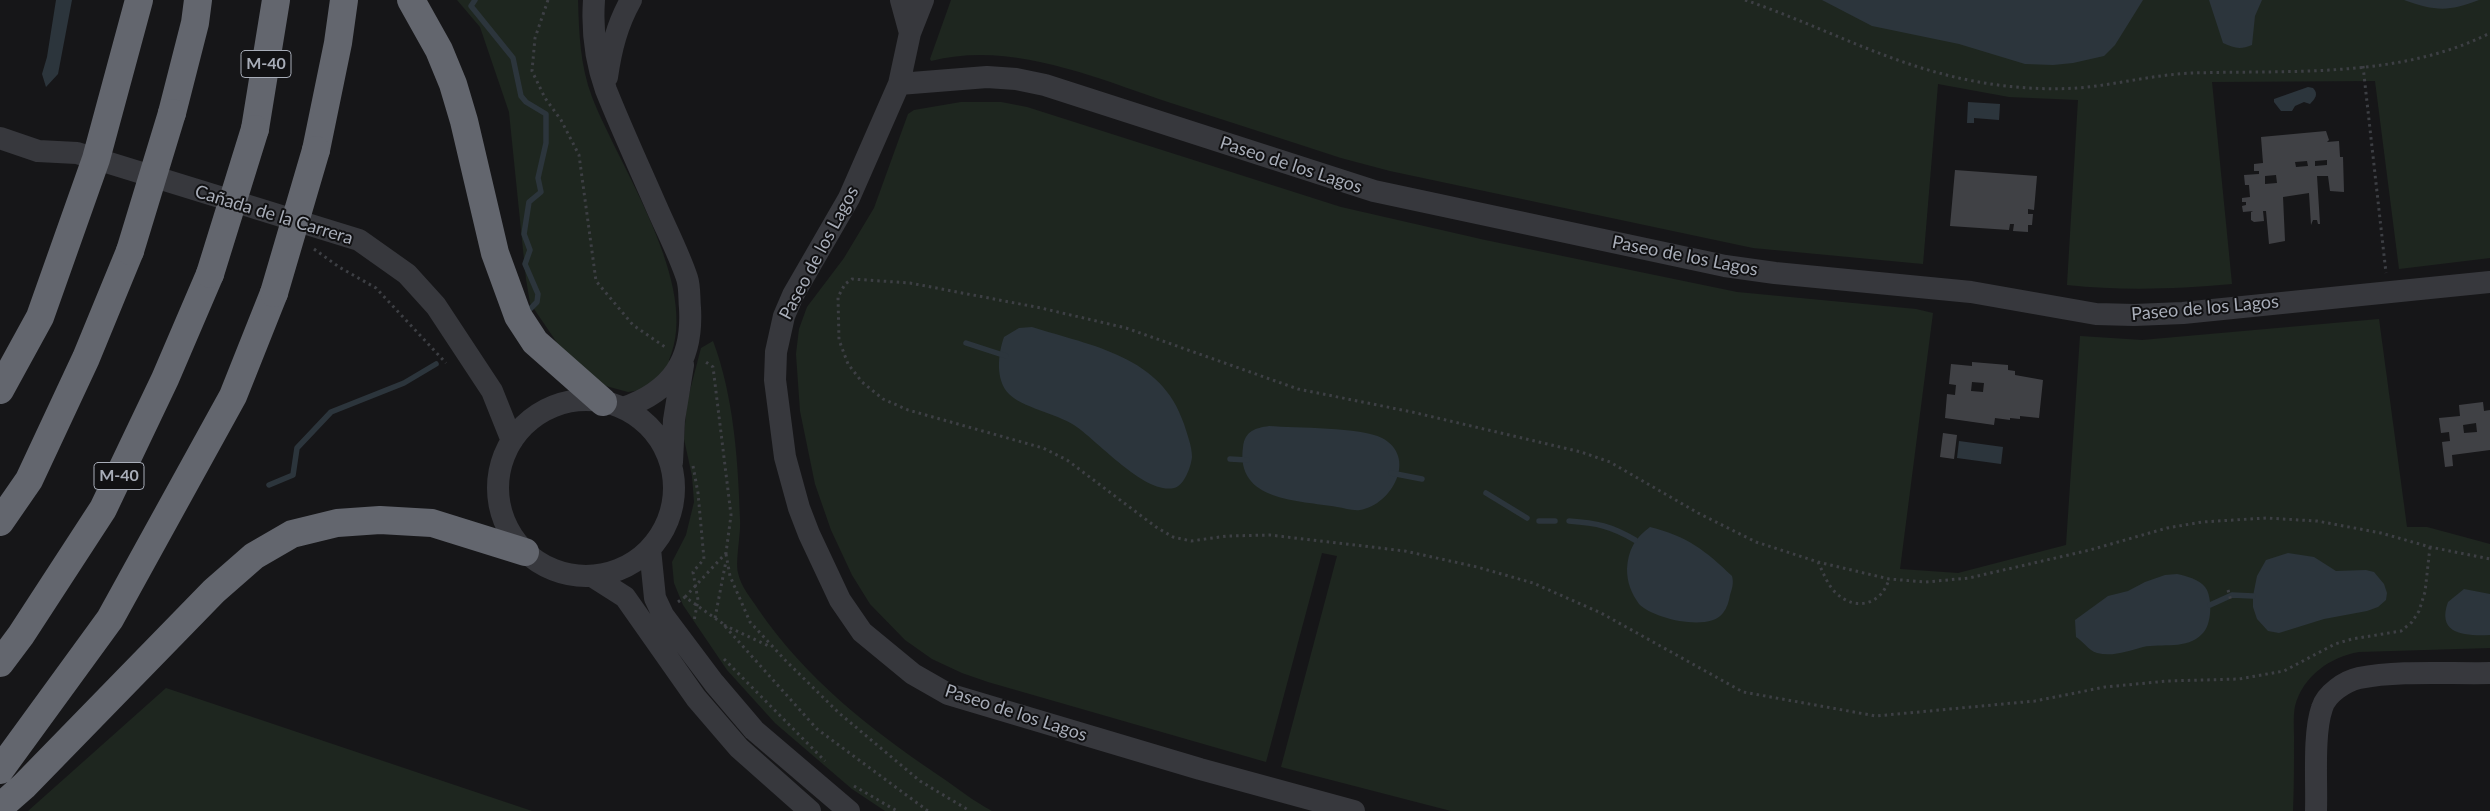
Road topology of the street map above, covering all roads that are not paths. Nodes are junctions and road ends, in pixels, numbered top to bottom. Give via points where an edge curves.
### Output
1 (139, 0) edge
2 (198, 0) edge
3 (276, 0) edge
4 (344, 0) edge
5 (412, 0) edge
6 (594, 0) edge
7 (602, 0) edge
8 (901, 0) edge
9 (923, 0) edge
10 (630, 2) edge
11 (910, 33) junction
12 (899, 84) junction
13 (606, 88) junction
14 (0, 138) edge
15 (96, 159) junction
16 (2490, 282) edge
17 (693, 358) junction
18 (0, 390) edge
19 (613, 405) junction
20 (512, 441) junction
21 (682, 465) junction
22 (0, 522) edge
23 (650, 549) junction
24 (525, 552) junction
25 (592, 576) junction
26 (0, 662) edge
27 (2490, 672) edge
28 (0, 770) edge
29 (0, 807) edge
30 (810, 811) edge
31 (849, 811) edge
32 (1354, 811) edge
33 (2316, 811) edge

1 - 15 highway
2 - 22 highway, bridge via 172,114 130,251 86,358 33,471
3 - 26 highway, M-40, bridge via 255,129 210,274 165,379 103,509
4 - 28 highway, bridge via 316,150 274,293 233,396 110,619
5 - 19 highway via 453,84 495,253 518,316 535,342
6 - 13 street via 597,51
7 - 10 street via 612,4
8 - 11 street, Paseo de los Lagos
9 - 11 street, Paseo de los Lagos
10 - 13 street via 611,50
11 - 12 street, Paseo de los Lagos
12 - 16 street, Paseo de los Lagos via 986,77 1016,79 1078,95 1374,191 1724,266 1971,292 2096,314 2183,314
12 - 32 street, Paseo de los Lagos via 850,198 793,295 779,333 776,352 778,419 799,508 850,618 913,674 948,694 1181,764
13 - 17 street via 688,280
14 - 15 street, Cañada de la Carrera via 38,151 77,153
15 - 18 highway via 40,317
15 - 20 street, Cañada de la Carrera via 359,240 407,274 436,306 492,391
17 - 19 street via 642,402
17 - 21 street via 674,420
19 - 20 street via 576,401 551,408 529,422
19 - 21 street via 649,427
20 - 24 street via 502,463 498,487 501,511 510,533
21 - 23 street via 669,520
23 - 25 street via 633,563 613,572
23 - 31 street via 655,598 663,615 714,683 754,730
24 - 25 street via 545,566 568,574
24 - 29 highway via 432,524 380,520 336,524 292,534 254,556 214,591
25 - 30 street via 625,598 696,698 739,748
27 - 33 street via 2384,675 2358,678 2341,686 2322,706 2318,722

